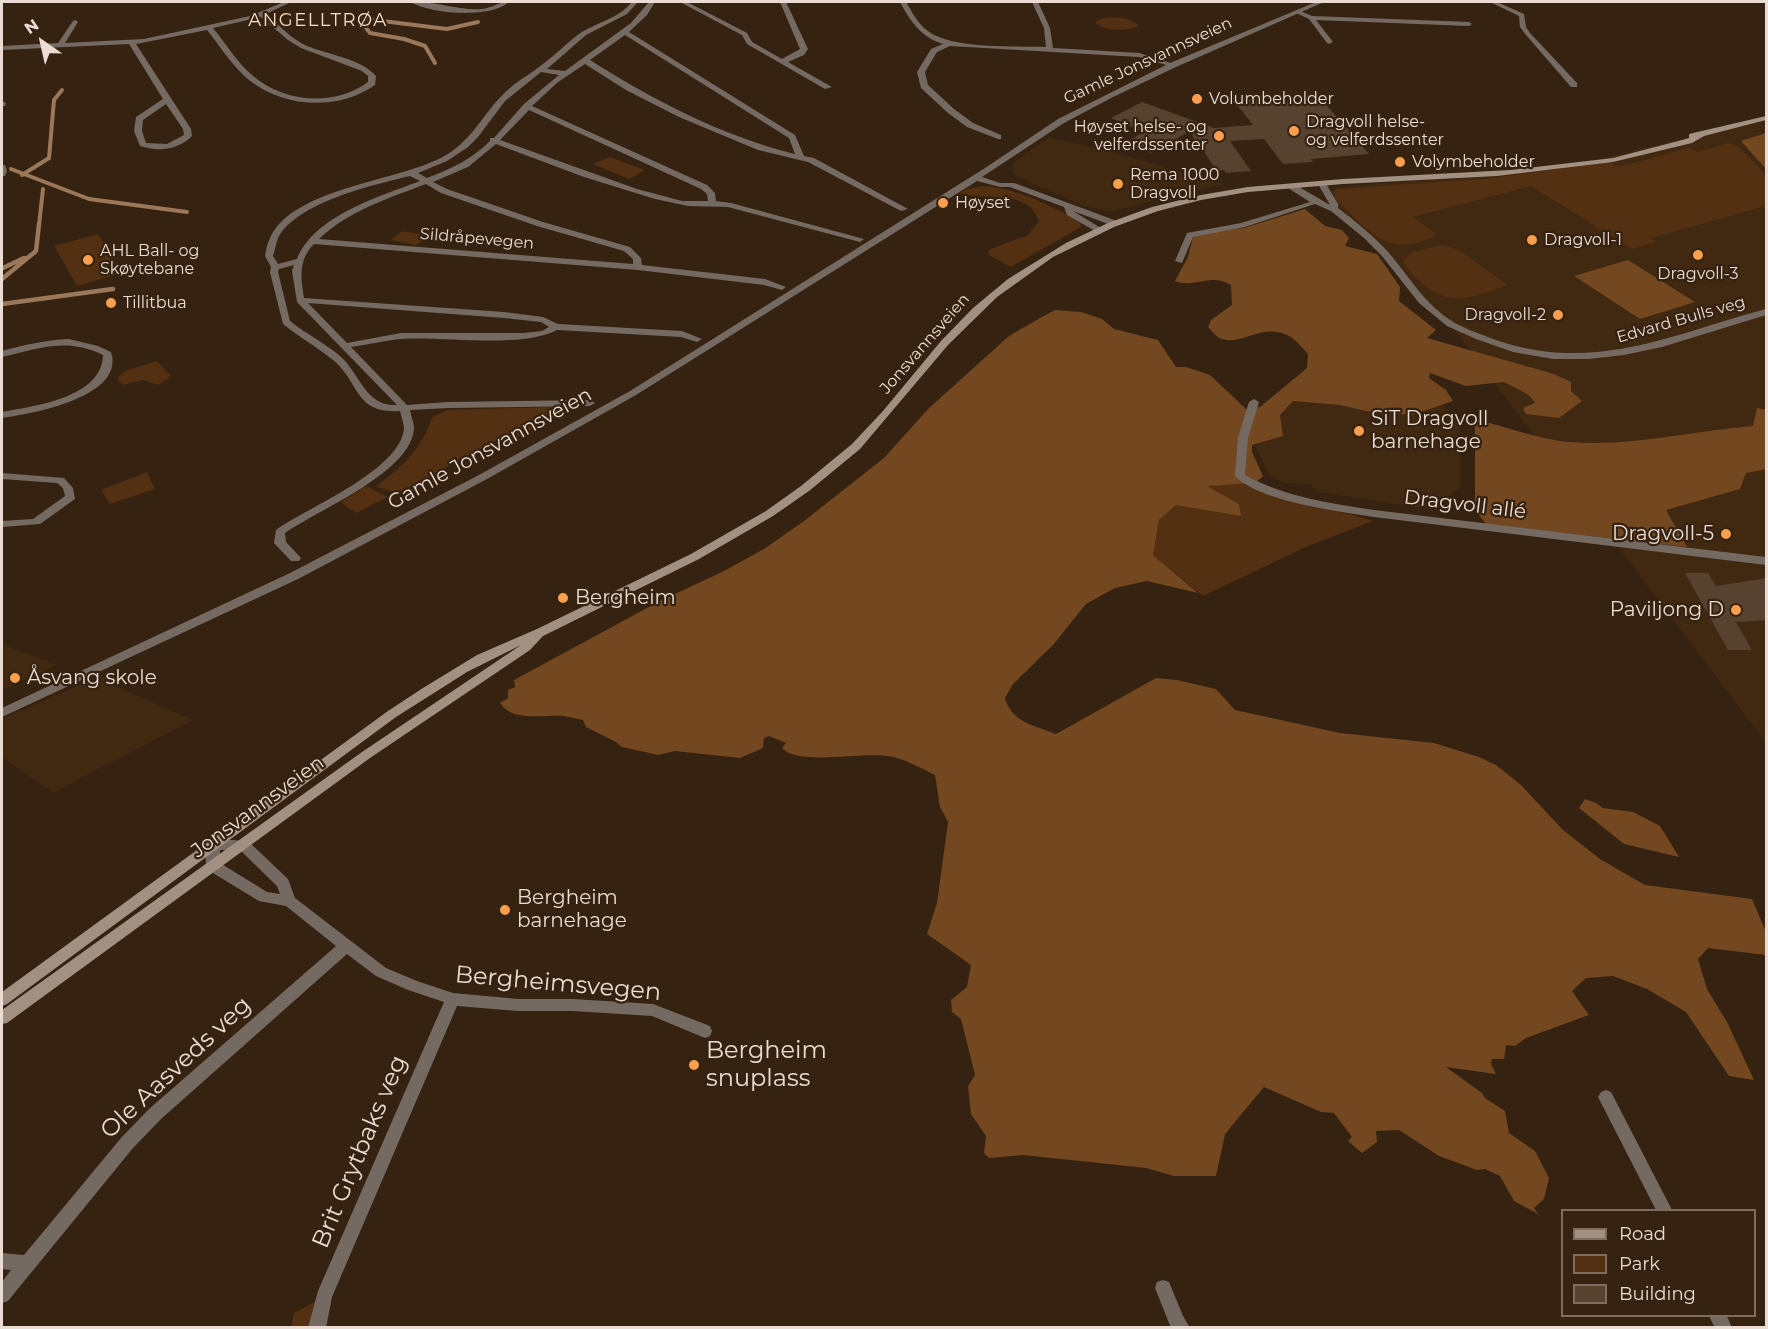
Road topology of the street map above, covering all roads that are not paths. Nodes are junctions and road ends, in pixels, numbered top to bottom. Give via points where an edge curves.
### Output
1 (288, 2) edge
2 (412, 2) edge
3 (506, 2) edge
4 (634, 2) edge
5 (652, 2) edge
6 (683, 2) edge
7 (783, 2) edge
8 (903, 2) edge
9 (1035, 2) edge
10 (1294, 2) edge
11 (1321, 2) edge
12 (1493, 2) edge
13 (1302, 10) junction
14 (263, 15) junction
15 (1311, 18) junction
16 (75, 22) dead end
17 (1469, 24) dead end
18 (209, 28) junction
19 (624, 31) junction
20 (132, 42) junction
21 (1329, 42) dead end
22 (949, 44) junction
23 (60, 45) junction
24 (2, 48) edge
25 (1050, 51) junction
26 (584, 60) junction
27 (783, 61) junction
28 (1173, 65) junction
29 (540, 69) junction
30 (565, 73) junction
31 (1574, 85) dead end
32 (828, 87) dead end
33 (167, 100) junction
34 (527, 106) junction
35 (1767, 118) edge
36 (998, 137) dead end
37 (494, 140) junction
38 (800, 156) junction
39 (2, 167) edge
40 (988, 170) junction
41 (411, 173) junction
42 (2, 174) edge
43 (976, 178) junction
44 (426, 182) junction
45 (1011, 184) junction
46 (1322, 184) junction
47 (1291, 186) junction
48 (712, 202) junction
49 (1311, 204) dead end
50 (1067, 207) junction
51 (904, 209) dead end
52 (1334, 209) junction
53 (1114, 223) junction
54 (1100, 230) junction
55 (860, 239) dead end
56 (312, 241) junction
57 (298, 261) junction
58 (1179, 261) dead end
59 (275, 267) junction
60 (638, 267) junction
61 (782, 287) dead end
62 (300, 300) junction
63 (1767, 312) edge
64 (556, 327) junction
65 (697, 339) dead end
66 (343, 346) junction
67 (2, 354) edge
68 (1254, 402) dead end
69 (590, 403) dead end
70 (404, 407) junction
71 (2, 416) edge
72 (2, 476) edge
73 (2, 524) edge
74 (295, 558) dead end
75 (1767, 561) edge
76 (540, 633) junction
77 (2, 713) edge
78 (214, 844) junction
79 (243, 845) junction
80 (213, 866) junction
81 (289, 901) junction
82 (346, 946) junction
83 (453, 999) junction
84 (2, 1000) edge
85 (2, 1018) edge
86 (705, 1031) dead end
87 (1606, 1097) dead end
88 (1664, 1209) edge
89 (2, 1261) edge
90 (26, 1264) junction
91 (1163, 1288) dead end
92 (2, 1295) edge
93 (317, 1328) edge
94 (1182, 1328) edge

1 - 14 street
2 - 3 street via 480,10
4 - 29 street via 626,12 584,34
5 - 19 street
6 - 27 street via 745,34 749,43
7 - 27 street via 804,49
8 - 22 street via 931,39
9 - 25 street via 1047,28
10 - 13 street
11 - 13 street, Gamle Jonsvannsveien
12 - 31 street via 1522,15 1528,34
13 - 15 street
13 - 28 street, Gamle Jonsvannsveien
14 - 18 street
14 - 18 street via 303,47 365,69 372,76 372,83 355,94 333,99 282,94 251,78
15 - 17 street
15 - 21 street
16 - 23 street
18 - 20 street
19 - 26 street
19 - 38 street via 792,137
20 - 23 street
20 - 33 street
22 - 25 street
22 - 36 street via 934,51 921,72 924,86 970,125
23 - 24 street
25 - 28 street via 1138,55
26 - 30 street
26 - 38 street via 700,124 761,148
27 - 32 street
28 - 40 street, Gamle Jonsvannsveien via 1061,121
29 - 30 street
29 - 41 street via 512,89 473,138 453,154
30 - 34 street
33 - 33 street via 139,119 138,131 144,144 170,146 188,136
34 - 37 street
34 - 48 street via 704,187 711,193
35 - 46 main road, Jonsvannsveien via 1614,160 1489,175
37 - 44 street via 465,165
37 - 48 street via 632,190 687,204
38 - 51 street
39 - 42 street
40 - 43 street, Gamle Jonsvannsveien
40 - 45 street
41 - 44 street, Sildråpevegen
41 - 59 street via 324,199 293,218 276,236 269,256
43 - 45 street
43 - 77 street, Gamle Jonsvannsveien via 642,387 483,477 294,576
44 - 56 street via 348,213
44 - 60 street, Sildråpevegen via 632,252 639,260
45 - 50 street
46 - 47 main road, Jonsvannsveien
46 - 52 street, Edvard Bulls veg
47 - 52 street, Edvard Bulls veg
47 - 53 main road, Jonsvannsveien via 1206,198
48 - 55 street
49 - 58 street via 1242,225 1190,235
50 - 53 street
50 - 54 street via 1070,213
52 - 63 street, Edvard Bulls veg via 1385,254 1416,293 1450,324 1493,343 1530,353 1569,358 1616,355
53 - 54 main road, Jonsvannsveien
54 - 76 main road, Jonsvannsveien via 1039,260 987,300 958,327 867,436 813,484 735,534
56 - 57 street
56 - 60 street, Sildråpevegen
57 - 59 street
57 - 62 street via 295,282
59 - 70 street via 274,278 286,322 338,359 372,404 387,409
60 - 61 street, Sildråpevegen
62 - 64 street via 543,320
62 - 66 street
64 - 65 street via 682,334
64 - 66 street via 524,336 392,337
66 - 70 street
67 - 71 street via 66,341 94,346 108,354 107,368 95,385 71,398
68 - 75 street, Dragvoll allé via 1243,432 1240,476 1268,491 1300,500 1415,517
69 - 70 street
70 - 74 street via 409,419 407,437 394,456 360,486 296,519 280,532 280,543
72 - 73 street via 60,480 71,492 70,499 36,522
76 - 78 main road, Jonsvannsveien via 514,641 417,697
76 - 79 main road, Jonsvannsveien via 526,647 413,722
78 - 79 street
78 - 80 street
78 - 84 main road, Jonsvannsveien
79 - 80 main road, Jonsvannsveien
79 - 81 street, Bergheimsvegen via 283,883
80 - 81 street, Bergheimsvegen via 264,897
80 - 85 main road, Jonsvannsveien
81 - 82 street, Bergheimsvegen
82 - 83 street, Bergheimsvegen via 381,972
82 - 90 street, Ole Aasveds veg via 155,1114
83 - 86 street, Bergheimsvegen via 652,1010
83 - 93 street, Brit Grytbaks veg via 324,1297
87 - 88 street
89 - 90 street
90 - 92 street, Ole Aasveds veg
91 - 94 street

